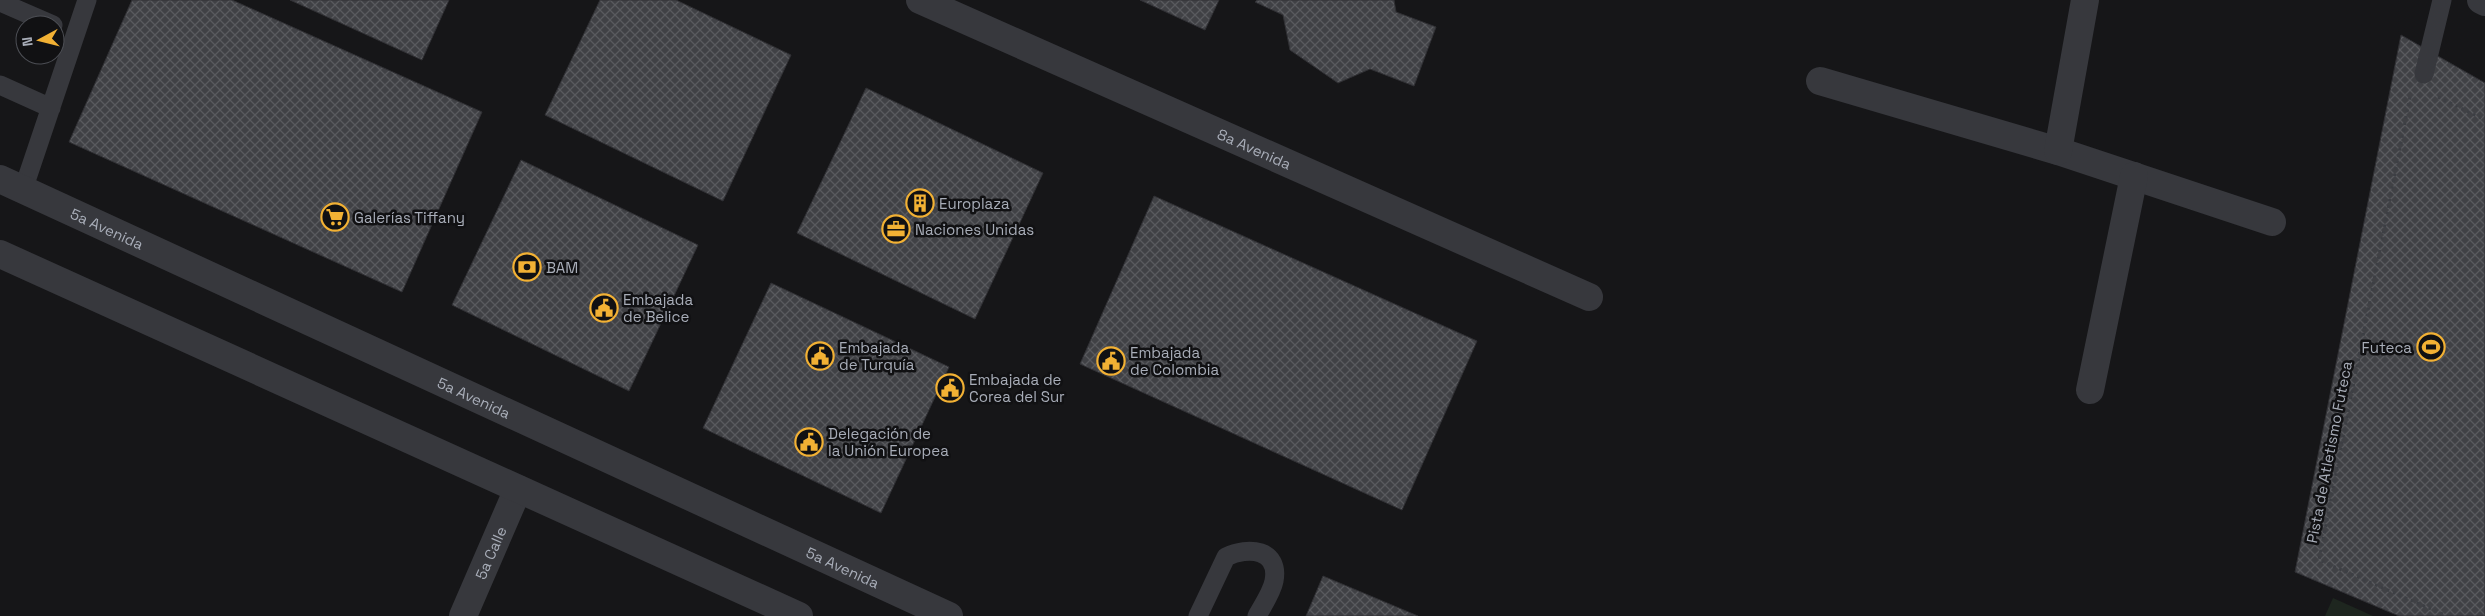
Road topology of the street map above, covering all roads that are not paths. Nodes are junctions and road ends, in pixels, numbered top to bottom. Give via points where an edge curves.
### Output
1 (87, 0) edge
2 (920, 0) edge
3 (2085, 0) edge
4 (2442, 0) edge
5 (2481, 0) edge
6 (0, 2) edge
7 (2485, 2) edge
8 (31, 15) edge
9 (65, 30) edge
10 (75, 34) junction
11 (2424, 74) dead end
12 (1820, 81) dead end
13 (0, 85) edge
14 (51, 108) junction
15 (2058, 151) junction
16 (2134, 176) junction
17 (12, 185) edge
18 (2272, 222) dead end
19 (0, 254) edge
20 (1589, 297) dead end
21 (2090, 390) dead end
22 (518, 489) junction
23 (463, 616) edge
24 (798, 616) edge
25 (949, 616) edge
26 (1198, 616) edge
27 (1257, 616) edge

1 - 10 lane
2 - 20 street, 8a Avenida
3 - 15 street
4 - 11 lane
5 - 7 street
6 - 8 lane
9 - 10 lane
10 - 14 lane
12 - 15 street
13 - 14 lane
14 - 17 lane
15 - 16 street
16 - 18 street
16 - 21 street
17 - 25 street, 5a Avenida
19 - 22 street
22 - 23 street, 5a Calle
22 - 24 street
26 - 27 lane via 1226,557 1256,551 1268,557 1275,566 1274,582

